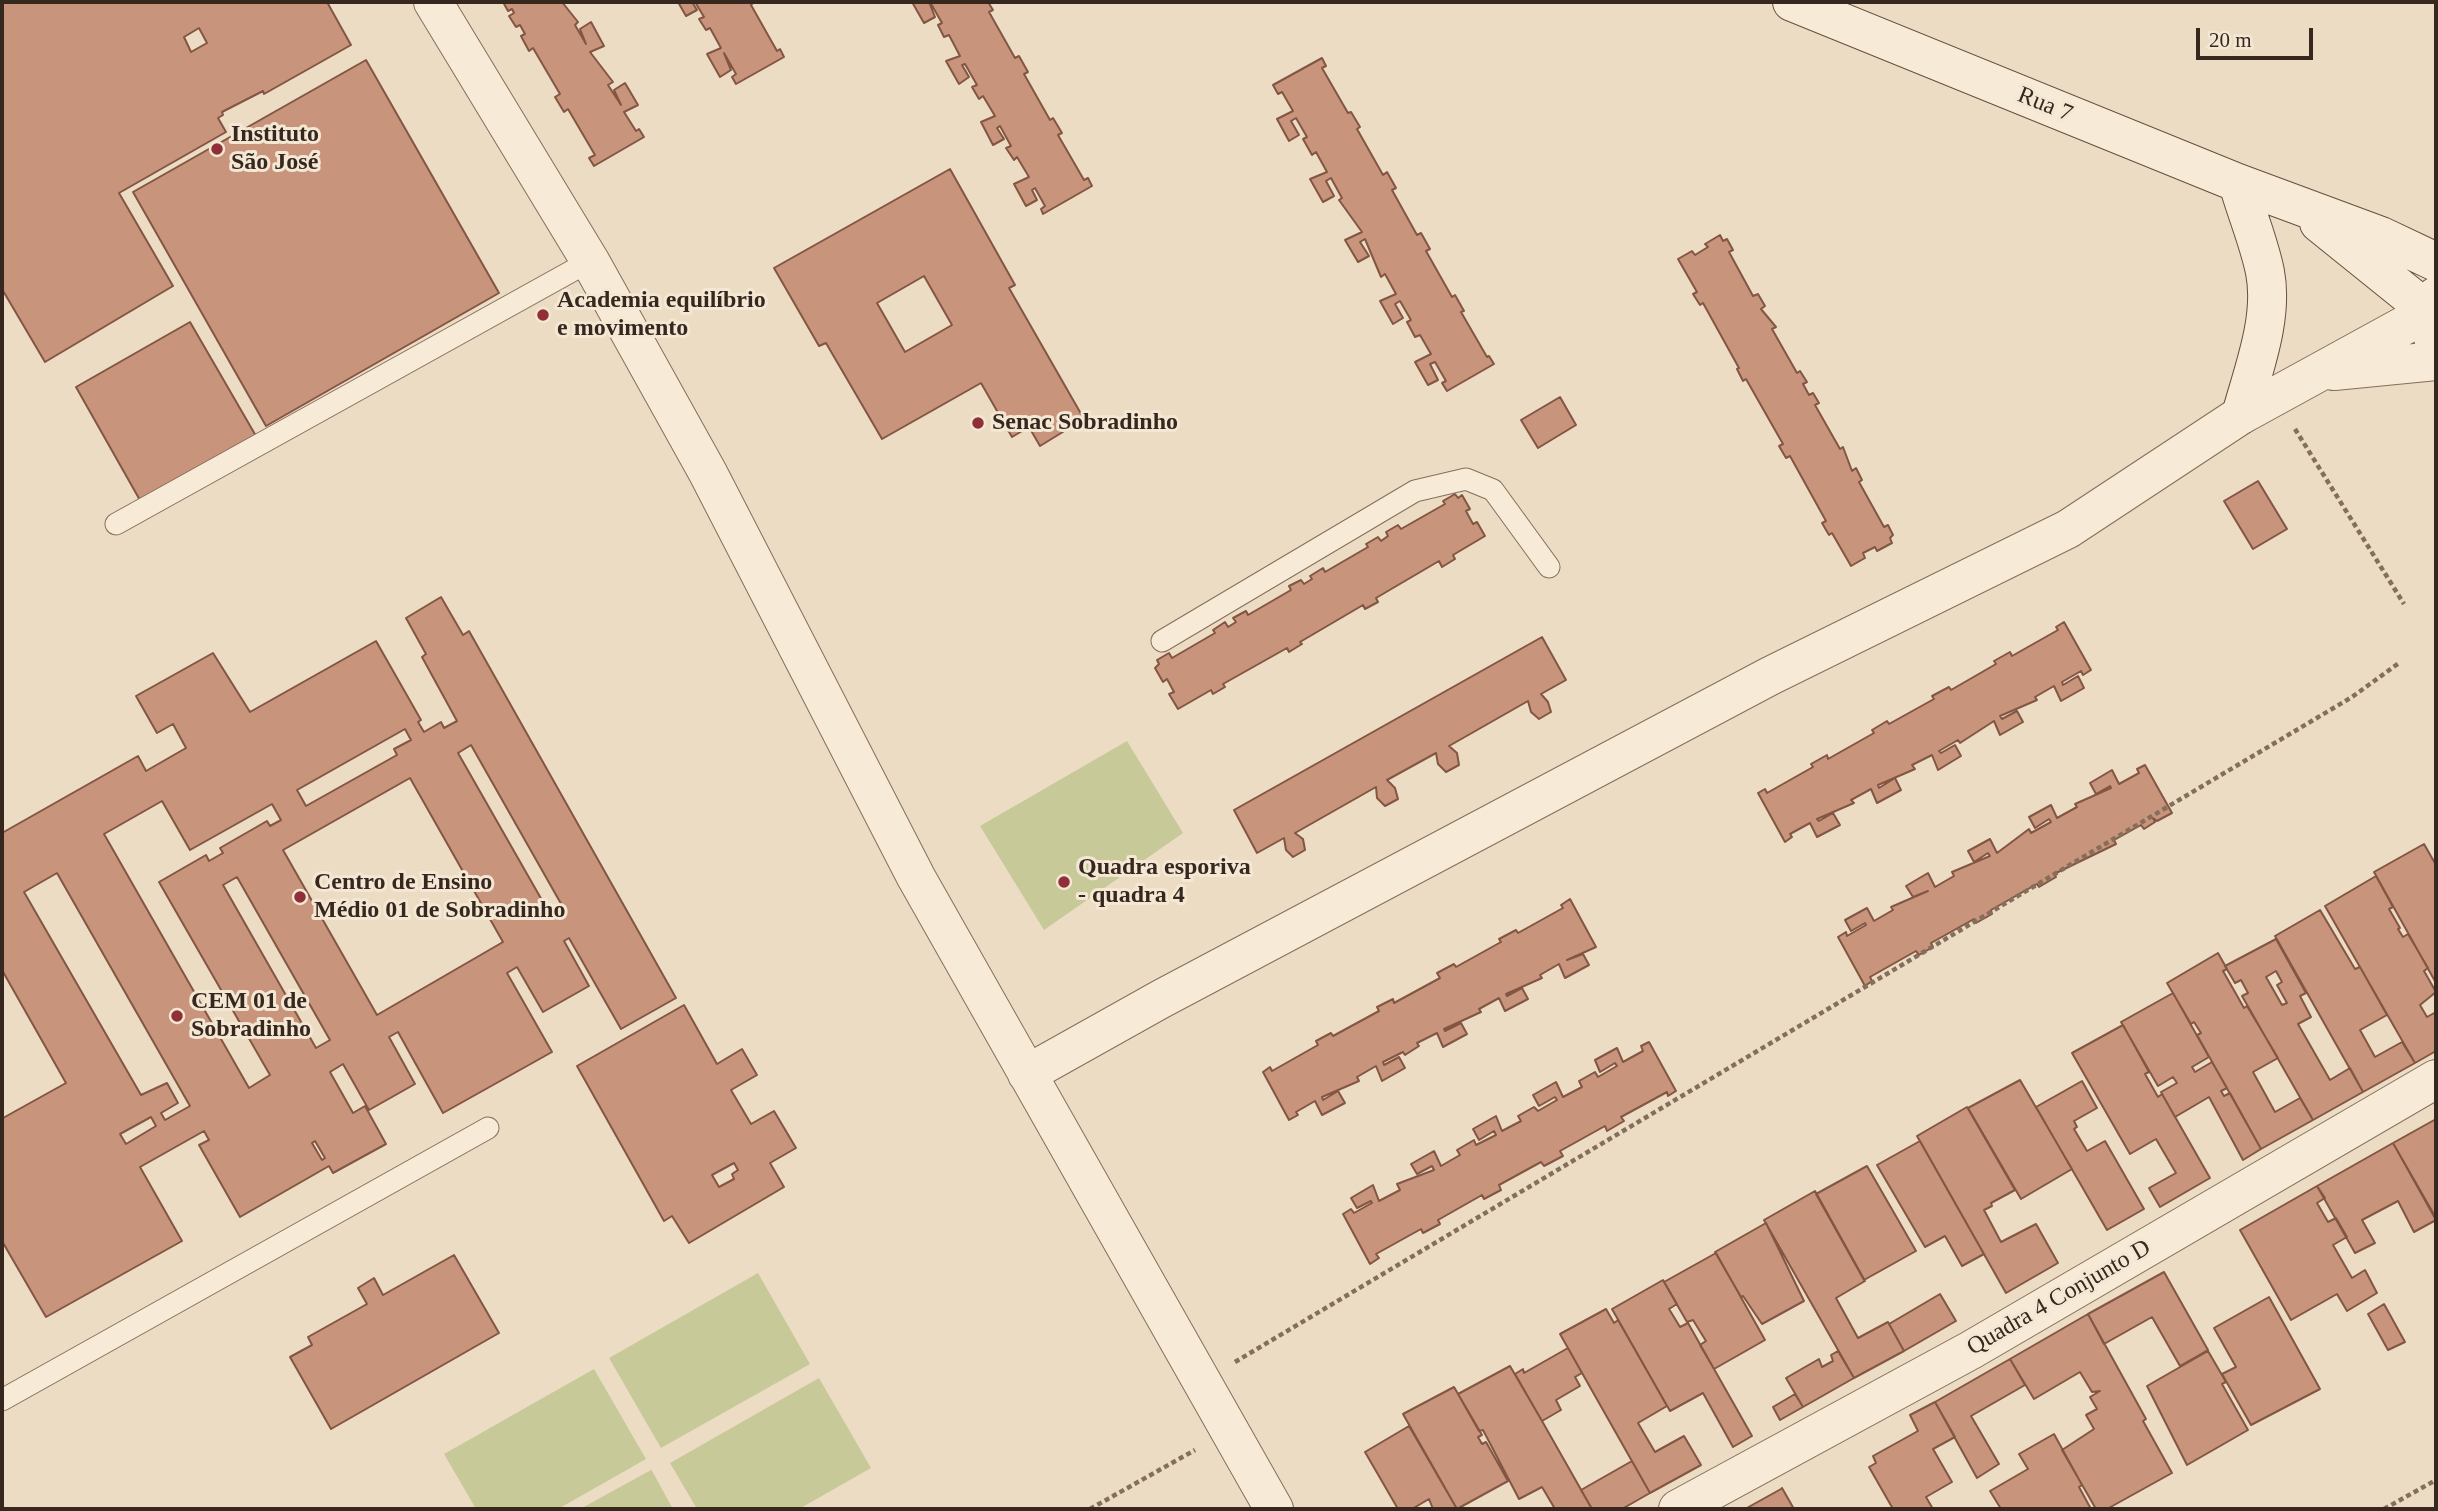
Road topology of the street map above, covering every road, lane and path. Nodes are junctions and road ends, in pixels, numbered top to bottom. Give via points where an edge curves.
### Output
1 (433, 2) edge
2 (1792, 2) edge
3 (2238, 183) junction
4 (2299, 206) junction
5 (590, 261) junction
6 (2436, 262) edge
7 (2430, 307) edge
8 (2436, 350) edge
9 (2436, 361) edge
10 (2311, 374) junction
11 (2274, 395) junction
12 (2241, 415) junction
13 (116, 524) dead end
14 (1549, 568) dead end
15 (2404, 604) dead end
16 (1162, 641) dead end
17 (2399, 663) dead end
18 (1027, 1074) junction
19 (2436, 1079) edge
20 (488, 1128) dead end
21 (1201, 1382) junction
22 (2, 1400) edge
23 (1229, 1431) junction
24 (2436, 1480) edge
25 (1090, 1509) edge
26 (1274, 1509) edge
27 (1678, 1509) edge
28 (2384, 1509) edge

1 - 5 street
2 - 3 street, Rua 7
3 - 4 street, Rua 7
3 - 12 street via 2265,271 2266,299 2258,353
4 - 6 street, Rua 7
4 - 7 street, Rua 7
5 - 13 lane
5 - 18 street via 708,473 922,888
7 - 8 street
7 - 10 street
9 - 10 street
10 - 11 street
11 - 12 street
11 - 15 path
12 - 18 street via 2068,529 1770,676
14 - 16 lane via 1493,490 1466,478 1415,491
17 - 21 path via 2328,711
18 - 21 street
19 - 27 street, Quadra 4 Conjunto D via 1971,1350
20 - 22 lane
21 - 23 street
23 - 25 path
23 - 26 street
24 - 28 path

